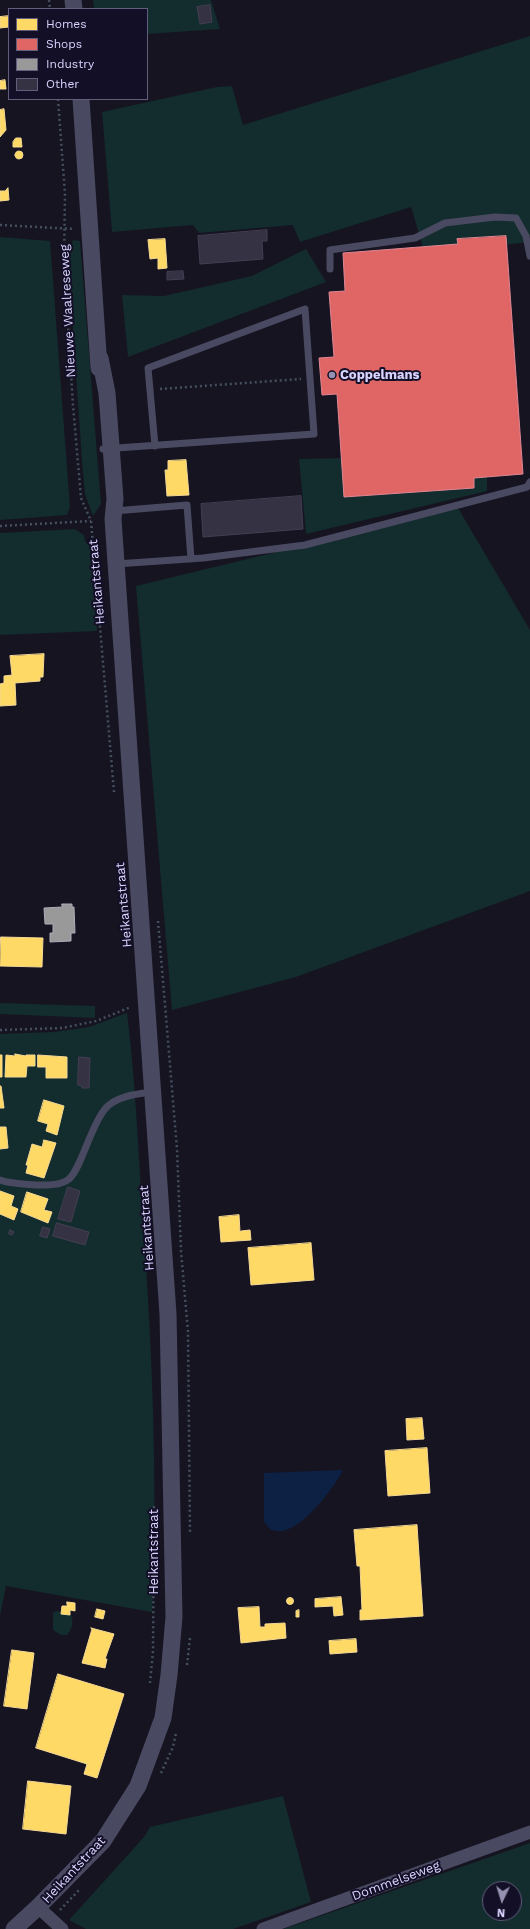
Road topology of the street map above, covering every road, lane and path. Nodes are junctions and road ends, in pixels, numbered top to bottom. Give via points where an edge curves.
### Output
1 (58, 100) edge
2 (81, 100) edge
3 (0, 225) edge
4 (64, 229) junction
5 (530, 256) edge
6 (330, 269) dead end
7 (310, 378) junction
8 (150, 389) junction
9 (154, 446) junction
10 (107, 449) junction
11 (530, 482) edge
12 (113, 515) junction
13 (91, 520) junction
14 (0, 526) edge
15 (191, 559) junction
16 (116, 564) junction
17 (117, 590) joint
18 (115, 796) dead end
19 (130, 1000) dead end
20 (131, 1007) junction
21 (131, 1015) dead end
22 (0, 1030) edge
23 (153, 1092) junction
24 (0, 1180) edge
25 (154, 1497) dead end
26 (150, 1689) dead end
27 (530, 1832) edge
28 (38, 1907) junction
29 (14, 1929) edge
30 (62, 1929) edge
31 (263, 1929) edge

1 - 4 path, Nieuwe Waalreseweg via 65,194
2 - 10 street, Nieuwe Waalreseweg via 100,358 98,394
3 - 4 path
4 - 13 path, Nieuwe Waalreseweg via 64,261 81,498
5 - 6 lane via 526,236 516,218 495,217 445,223 415,238 330,250
7 - 8 path
7 - 8 lane via 305,309 148,368
7 - 9 lane via 314,434
8 - 9 lane
9 - 10 lane
10 - 12 street, Nieuwe Waalreseweg via 107,498
11 - 15 lane via 527,487 305,545
12 - 15 lane via 187,505
12 - 16 street, Nieuwe Waalreseweg
13 - 14 path
13 - 18 path, Heikantstraat
15 - 16 lane
16 - 17 street, Nieuwe Waalreseweg
17 - 23 street, Heikantstraat
19 - 20 path
20 - 21 path
20 - 22 path via 96,1021 62,1028
23 - 24 lane via 117,1100 105,1108 69,1179 46,1185 12,1184
23 - 28 street, Heikantstraat via 168,1314 174,1617 163,1718 138,1786 103,1841
25 - 26 path, Heikantstraat via 153,1651
27 - 31 street, Dommelseweg
28 - 29 street, Heikantstraat
28 - 30 street

